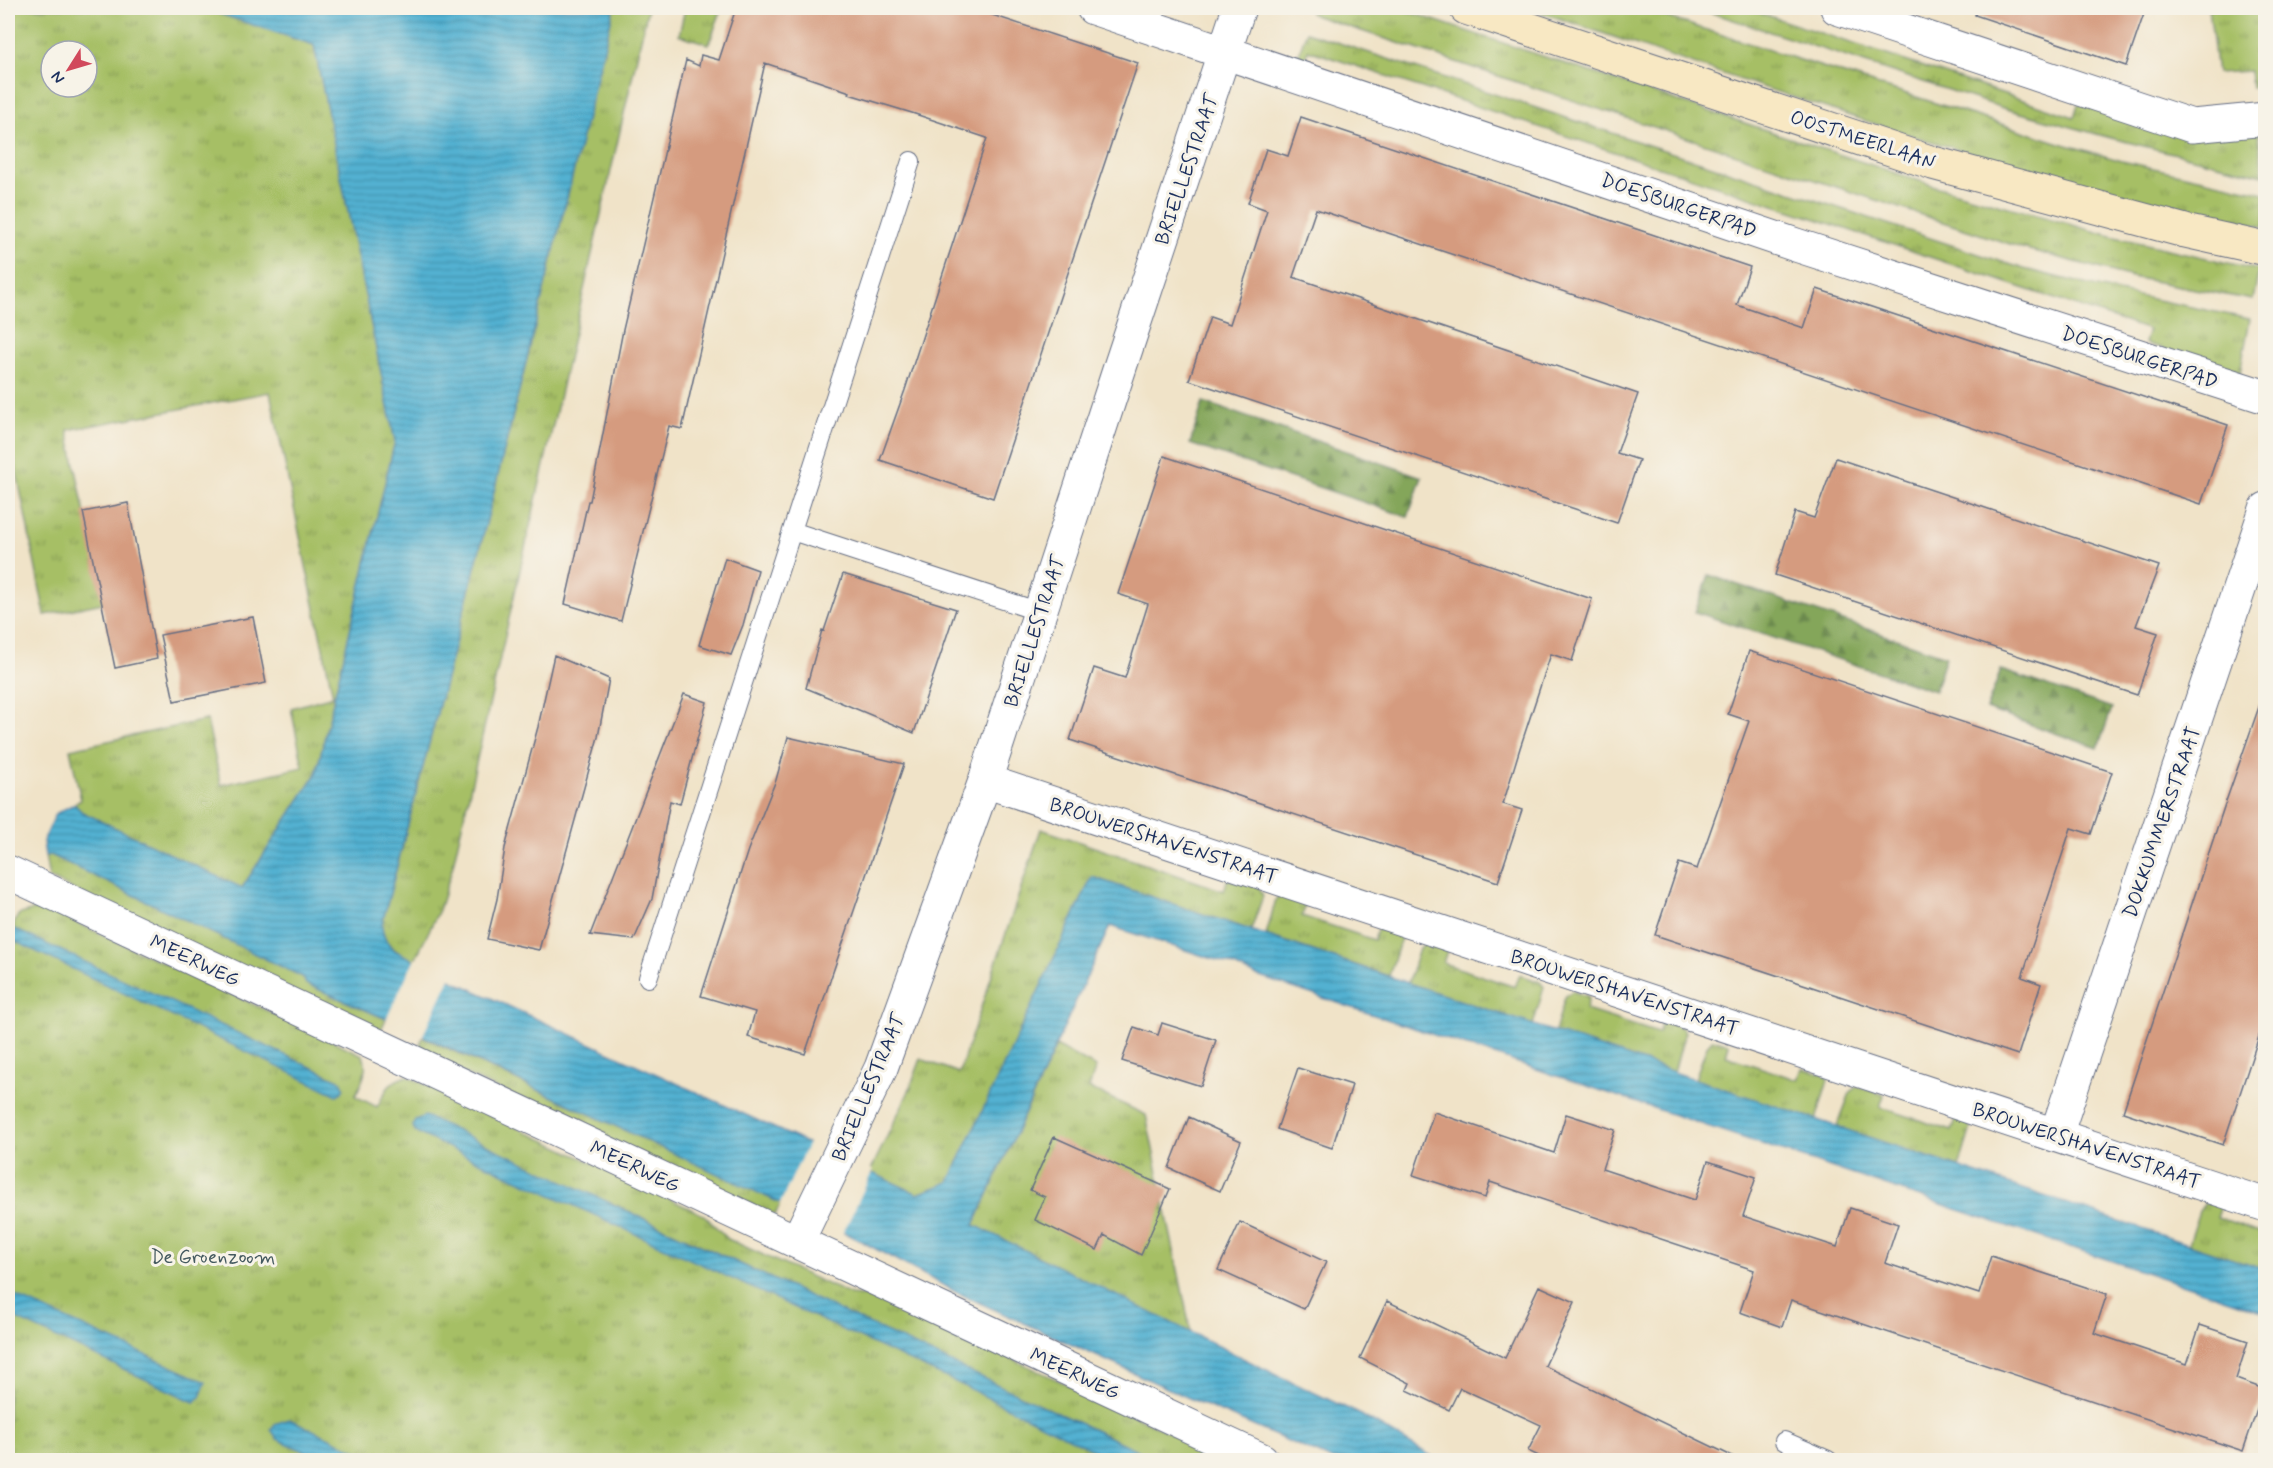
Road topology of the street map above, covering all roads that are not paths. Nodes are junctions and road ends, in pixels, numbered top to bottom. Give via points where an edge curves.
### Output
1 (1093, 8) edge
2 (1239, 8) edge
3 (1466, 8) edge
4 (1837, 8) edge
5 (1226, 52) junction
6 (2265, 119) edge
7 (911, 161) dead end
8 (2265, 249) edge
9 (2265, 397) edge
10 (2265, 509) edge
11 (792, 531) junction
12 (1040, 612) junction
13 (985, 781) junction
14 (8, 872) edge
15 (648, 978) dead end
16 (2056, 1135) junction
17 (2265, 1205) edge
18 (801, 1233) junction
19 (1784, 1441) dead end
20 (1262, 1461) edge
21 (1828, 1461) edge

1 - 5 street, DOESBURGERPAD
2 - 5 street, BRIELLESTRAAT
3 - 8 street, OOSTMEERLAAN via 1933,162
4 - 6 street via 2192,126
5 - 9 street, DOESBURGERPAD via 1785,241
5 - 12 street, BRIELLESTRAAT
7 - 11 lane
10 - 16 street, DOKKUMMERSTRAAT
11 - 12 lane
11 - 15 lane
12 - 13 street, BRIELLESTRAAT
13 - 16 street, BROUWERSHAVENSTRAAT
13 - 18 street, BRIELLESTRAAT via 881,1068
14 - 18 street, MEERWEG
16 - 17 street, BROUWERSHAVENSTRAAT
18 - 20 street, MEERWEG
19 - 21 lane

